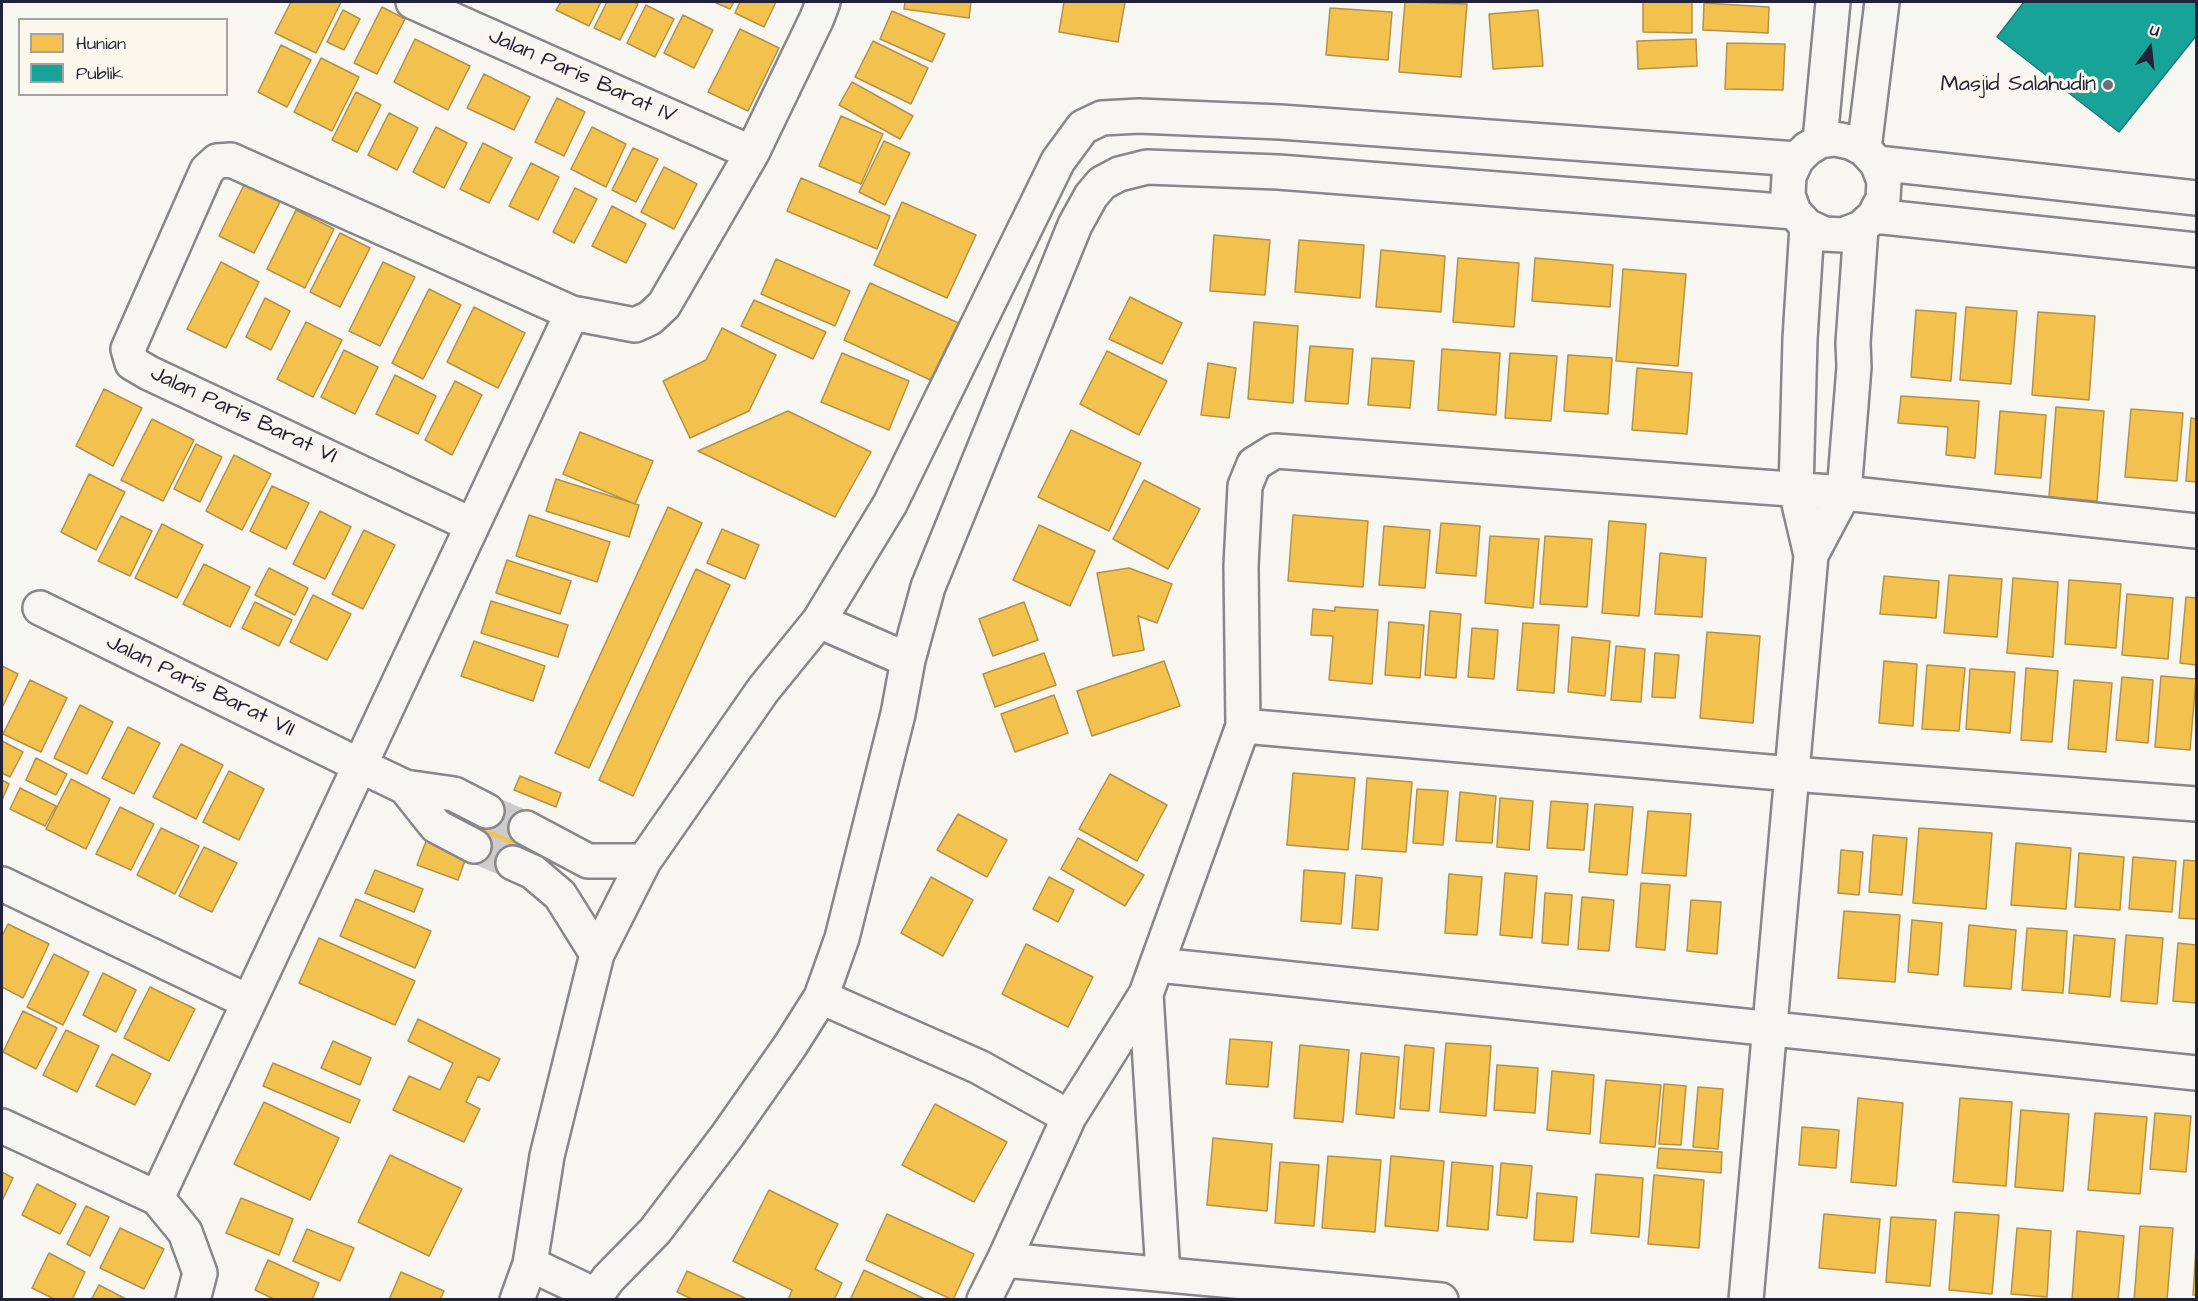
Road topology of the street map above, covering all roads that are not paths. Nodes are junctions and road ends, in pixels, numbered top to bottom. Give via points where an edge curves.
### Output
1 (413, 2) edge
2 (823, 2) edge
3 (1833, 2) edge
4 (1882, 2) edge
5 (1280, 122) junction
6 (1809, 150) junction
7 (752, 153) junction
8 (1871, 156) junction
9 (1278, 172) junction
10 (2196, 198) edge
11 (1801, 219) junction
12 (1868, 222) junction
13 (2196, 250) edge
14 (572, 313) junction
15 (1796, 491) junction
16 (1844, 493) junction
17 (472, 525) junction
18 (2196, 531) edge
19 (1811, 555) junction
20 (40, 608) dead end
21 (819, 621) junction
22 (908, 660) junction
23 (1243, 726) junction
24 (361, 766) junction
25 (1792, 774) junction
26 (405, 787) junction
27 (2196, 804) edge
28 (487, 812) tunnel mouth
29 (526, 828) tunnel mouth
30 (474, 846) tunnel mouth
31 (644, 861) junction
32 (513, 863) tunnel mouth
33 (2, 884) edge
34 (597, 954) junction
35 (1152, 980) junction
36 (821, 997) junction
37 (249, 1002) junction
38 (1770, 1029) junction
39 (2196, 1073) edge
40 (1069, 1117) junction
41 (2, 1126) edge
42 (157, 1198) junction
43 (1004, 1260) junction
44 (530, 1264) junction
45 (1163, 1274) junction
46 (594, 1297) edge
47 (193, 1299) edge
48 (517, 1299) edge
49 (984, 1299) edge
50 (1441, 1299) edge
51 (1746, 1299) edge

1 - 7 street, Jalan Paris Barat IV
2 - 7 street
3 - 6 street
4 - 8 street
5 - 6 street
5 - 9 street
5 - 21 street via 1139,116 1102,118 1083,126 1058,161 890,504
6 - 8 street via 1835,139 1850,142
6 - 11 street via 1789,176 1788,195
7 - 14 street via 664,305 650,318 635,324
8 - 10 street
8 - 12 street via 1884,181 1883,199
9 - 11 street
9 - 22 street via 1147,167 1110,177 1091,196 1075,225 932,578
11 - 12 street via 1824,234 1843,235
11 - 15 street
12 - 13 street
12 - 16 street via 1853,343
14 - 17 street
14 - 17 street, Jalan Paris Barat VI via 231,160 217,161 207,170 128,349 132,363
15 - 16 street
15 - 19 street
15 - 23 street via 1275,451 1254,464 1245,486 1241,566
16 - 18 street
16 - 19 street
17 - 24 street
19 - 25 street
20 - 24 street, Jalan Paris Barat VII
21 - 22 street
21 - 31 street via 763,690
22 - 36 street via 842,938
23 - 25 street
23 - 35 street
24 - 26 street, Jalan Paris Barat VII
24 - 37 street
25 - 27 street
25 - 38 street
26 - 28 street via 454,794
26 - 30 street via 436,826
29 - 31 street via 588,861
31 - 34 street
32 - 34 street via 533,872 560,895
33 - 37 street
34 - 44 street via 547,1156
35 - 38 street
35 - 40 street
35 - 45 street
36 - 40 street via 980,1068
36 - 46 street via 727,1136 655,1231
37 - 42 street
38 - 39 street
38 - 51 street
40 - 43 street
41 - 42 street
42 - 47 street via 185,1232 200,1273
43 - 45 street
43 - 49 street
44 - 46 street
44 - 48 street
45 - 50 street

